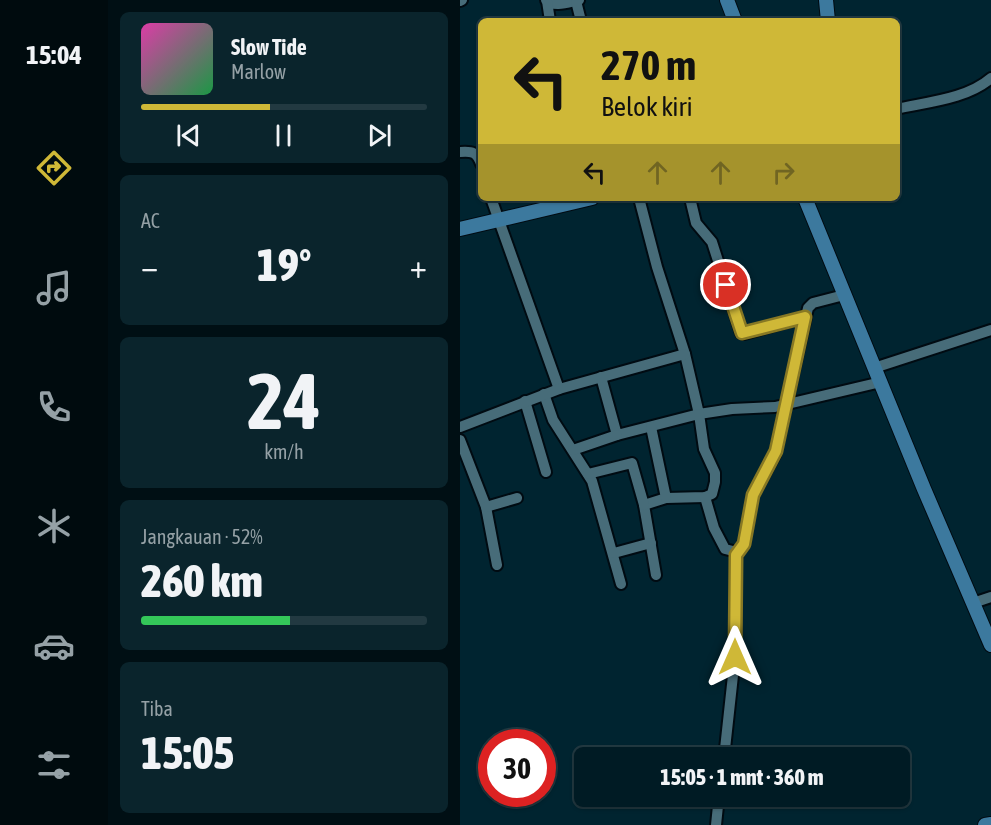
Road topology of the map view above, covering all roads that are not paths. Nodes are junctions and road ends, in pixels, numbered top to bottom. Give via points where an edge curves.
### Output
1 (578, 0) edge
2 (727, 0) edge
3 (820, 0) edge
4 (826, 0) edge
5 (547, 1) edge
6 (550, 18) edge
7 (581, 18) edge
8 (734, 18) edge
9 (821, 18) edge
10 (828, 18) edge
11 (991, 78) edge
12 (900, 108) edge
13 (460, 152) edge
14 (478, 157) edge
15 (493, 201) edge
16 (579, 201) edge
17 (640, 201) edge
18 (691, 201) edge
19 (806, 201) edge
20 (498, 220) junction
21 (460, 229) edge
22 (844, 295) junction
23 (805, 317) junction
24 (991, 330) edge
25 (685, 354) junction
26 (874, 368) junction
27 (601, 377) junction
28 (880, 382) junction
29 (559, 389) junction
30 (544, 394) junction
31 (525, 401) junction
32 (786, 404) junction
33 (700, 414) junction
34 (460, 427) edge
35 (651, 427) junction
36 (617, 435) junction
37 (460, 440) edge
38 (573, 450) junction
39 (546, 472) dead end
40 (588, 474) junction
41 (705, 497) junction
42 (517, 498) dead end
43 (666, 498) junction
44 (643, 506) junction
45 (486, 507) junction
46 (652, 543) junction
47 (737, 552) junction
48 (613, 553) junction
49 (497, 565) dead end
50 (656, 575) dead end
51 (621, 584) dead end
52 (991, 597) edge
53 (973, 603) junction
54 (991, 645) edge
55 (725, 747) edge
56 (718, 807) edge
57 (716, 825) edge

1 - 5 street via 557,4
1 - 7 street
2 - 8 main road
3 - 9 main road
4 - 10 main road
5 - 6 street
11 - 12 street via 976,89
13 - 14 street via 472,152
15 - 20 street
16 - 20 main road
17 - 25 street via 656,267
18 - 23 street via 696,224 712,242 741,333
19 - 22 main road
20 - 21 main road
20 - 29 street
22 - 23 street via 813,303
22 - 26 main road
23 - 32 street
24 - 26 street
25 - 27 street
25 - 33 street
26 - 28 main road
27 - 29 street
27 - 36 street
28 - 32 street
28 - 53 main road
29 - 30 street
30 - 31 street
30 - 38 street via 553,420
31 - 34 street
31 - 39 street
32 - 33 street
32 - 47 street via 775,456 753,495 744,544
33 - 35 street
33 - 41 street via 704,449 715,482 712,494
35 - 36 street
35 - 43 street
36 - 38 street
37 - 45 street
38 - 40 street
40 - 44 street via 632,463
40 - 48 street
41 - 43 street
41 - 47 street via 725,549
42 - 45 street
43 - 44 street
44 - 46 street
45 - 49 street
46 - 48 street
46 - 50 street
47 - 55 street via 734,668
48 - 51 street
52 - 53 street
53 - 54 main road
56 - 57 street

